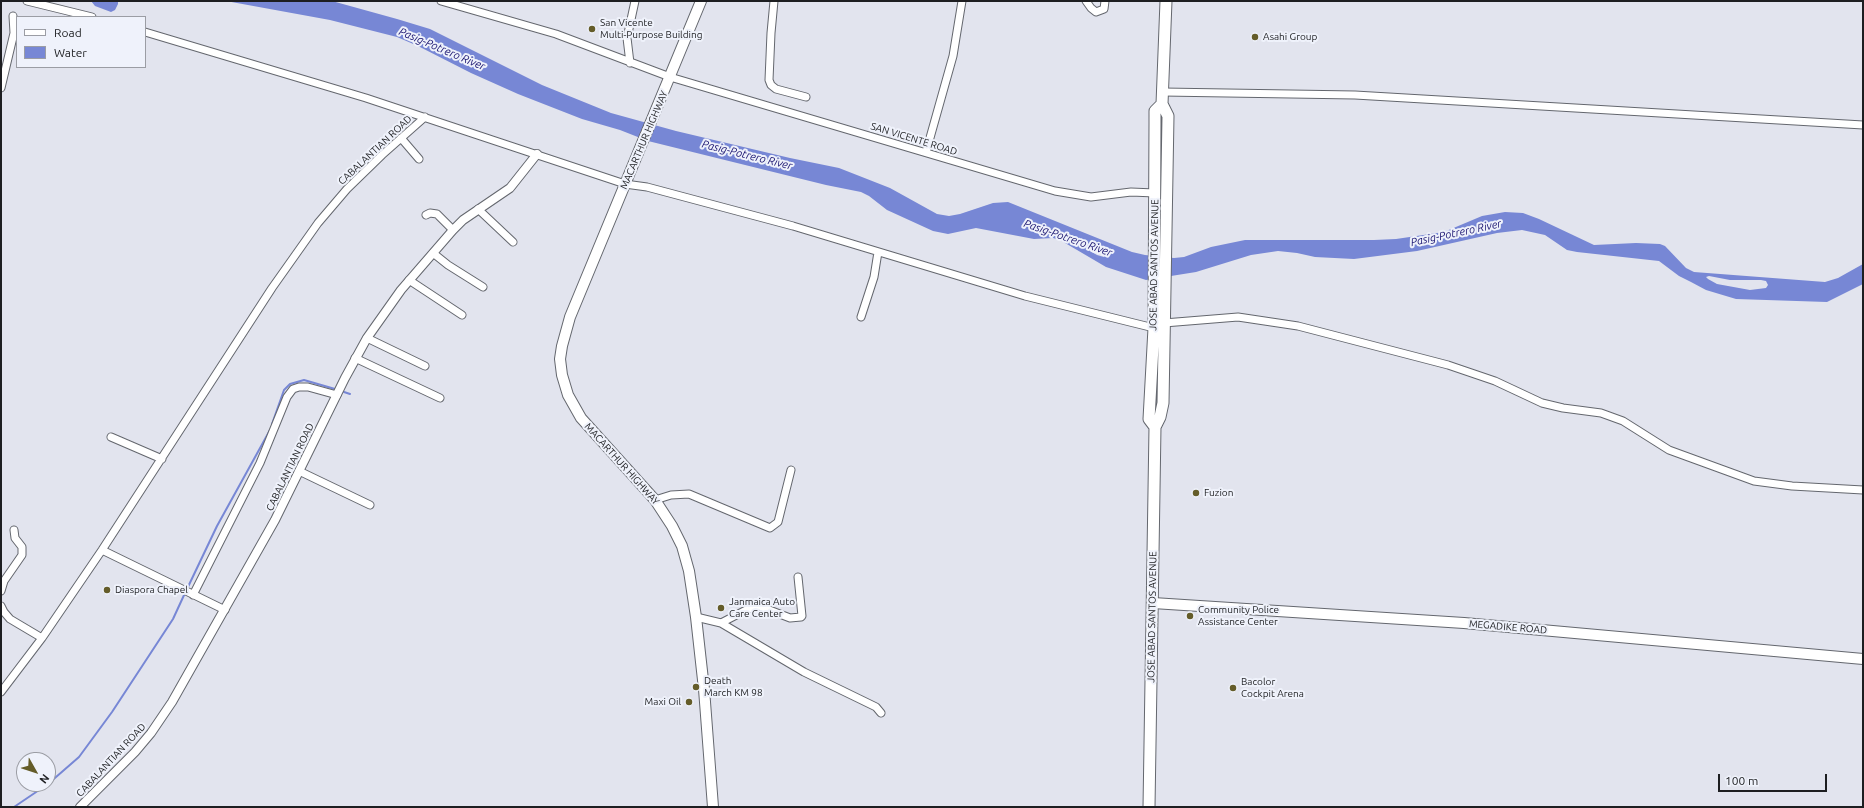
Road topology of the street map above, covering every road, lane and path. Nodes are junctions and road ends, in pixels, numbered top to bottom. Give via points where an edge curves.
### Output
1 (28, 1) edge
2 (441, 1) edge
3 (634, 1) edge
4 (701, 1) edge
5 (774, 1) edge
6 (962, 1) edge
7 (1086, 1) edge
8 (1105, 1) edge
9 (1166, 1) edge
10 (13, 16) dead end
11 (88, 16) edge
12 (146, 32) edge
13 (630, 63) junction
14 (670, 78) junction
15 (1, 88) edge
16 (1163, 92) junction
17 (806, 97) dead end
18 (425, 117) junction
19 (1863, 125) edge
20 (402, 138) junction
21 (926, 152) junction
22 (537, 154) junction
23 (418, 159) dead end
24 (626, 182) junction
25 (1159, 197) junction
26 (478, 209) junction
27 (426, 215) dead end
28 (453, 230) junction
29 (513, 242) dead end
30 (434, 252) junction
31 (878, 252) junction
32 (409, 280) junction
33 (483, 287) dead end
34 (462, 315) dead end
35 (861, 317) dead end
36 (1159, 322) junction
37 (367, 338) junction
38 (356, 358) junction
39 (425, 366) dead end
40 (337, 395) junction
41 (440, 398) dead end
42 (111, 437) dead end
43 (162, 459) junction
44 (791, 470) dead end
45 (299, 471) junction
46 (1863, 490) edge
47 (655, 500) junction
48 (370, 505) dead end
49 (14, 530) dead end
50 (102, 550) junction
51 (798, 577) dead end
52 (1, 591) edge
53 (191, 594) junction
54 (1153, 603) junction
55 (1, 606) edge
56 (225, 610) junction
57 (696, 617) junction
58 (721, 623) junction
59 (42, 638) junction
60 (1863, 659) edge
61 (1, 692) edge
62 (881, 712) dead end
63 (84, 806) edge
64 (713, 807) edge
65 (1149, 807) edge

1 - 11 street
2 - 13 street, SAN VICENTE ROAD via 556,34
3 - 13 street via 627,38
4 - 14 main road, MACARTHUR HIGHWAY
5 - 17 street via 769,80 776,89
6 - 21 street via 953,56
7 - 8 street via 1096,12 1104,9
9 - 16 highway, JOSE ABAD SANTOS AVENUE
10 - 15 street via 14,33
12 - 18 street
13 - 14 street, SAN VICENTE ROAD
14 - 21 street, SAN VICENTE ROAD
14 - 24 main road, MACARTHUR HIGHWAY
16 - 19 street via 1355,95
16 - 25 highway, JOSE ABAD SANTOS AVENUE via 1162,104 1155,111
18 - 20 street, CABALANTIAN ROAD
18 - 22 street
20 - 23 street
20 - 43 street, CABALANTIAN ROAD via 347,189 318,223 272,288
21 - 25 street, SAN VICENTE ROAD via 1040,187 1081,196 1130,192
22 - 24 street
22 - 26 street, CABALANTIAN ROAD via 510,188
24 - 31 street via 793,226
24 - 47 main road, MACARTHUR HIGHWAY via 570,317 560,359 568,395 581,418
25 - 36 highway, JOSE ABAD SANTOS AVENUE
26 - 28 street, CABALANTIAN ROAD
26 - 29 street
27 - 28 street via 437,214
28 - 30 street, CABALANTIAN ROAD
30 - 32 street, CABALANTIAN ROAD
30 - 33 street via 448,265
31 - 35 street via 874,277
31 - 36 street via 1025,296
32 - 34 street
32 - 37 street, CABALANTIAN ROAD
36 - 46 street via 1238,317 1298,326 1448,365 1495,381 1542,403 1601,413 1623,420 1669,450 1754,481
36 - 54 highway, JOSE ABAD SANTOS AVENUE via 1162,403 1155,427
37 - 38 street, CABALANTIAN ROAD
37 - 39 street
38 - 40 street, CABALANTIAN ROAD
38 - 41 street
40 - 45 street, CABALANTIAN ROAD
40 - 53 street via 308,386 293,389 287,397 260,463
42 - 43 street
43 - 50 street, CABALANTIAN ROAD
44 - 47 street via 778,522 770,528 689,494 671,495
45 - 48 street
45 - 56 street, CABALANTIAN ROAD
47 - 57 main road, MACARTHUR HIGHWAY via 682,546 689,571
49 - 52 street via 15,538 22,547 22,555 4,581
50 - 53 street
50 - 59 street, CABALANTIAN ROAD
51 - 58 street via 801,618 790,618 759,606
53 - 56 street
54 - 60 main road, MEGADIKE ROAD via 1464,623
54 - 65 highway, JOSE ABAD SANTOS AVENUE
55 - 59 street via 10,619
56 - 63 street, CABALANTIAN ROAD via 172,702 151,733
57 - 58 street
57 - 64 main road, MACARTHUR HIGHWAY
58 - 62 street via 804,672 876,707
59 - 61 street, CABALANTIAN ROAD

